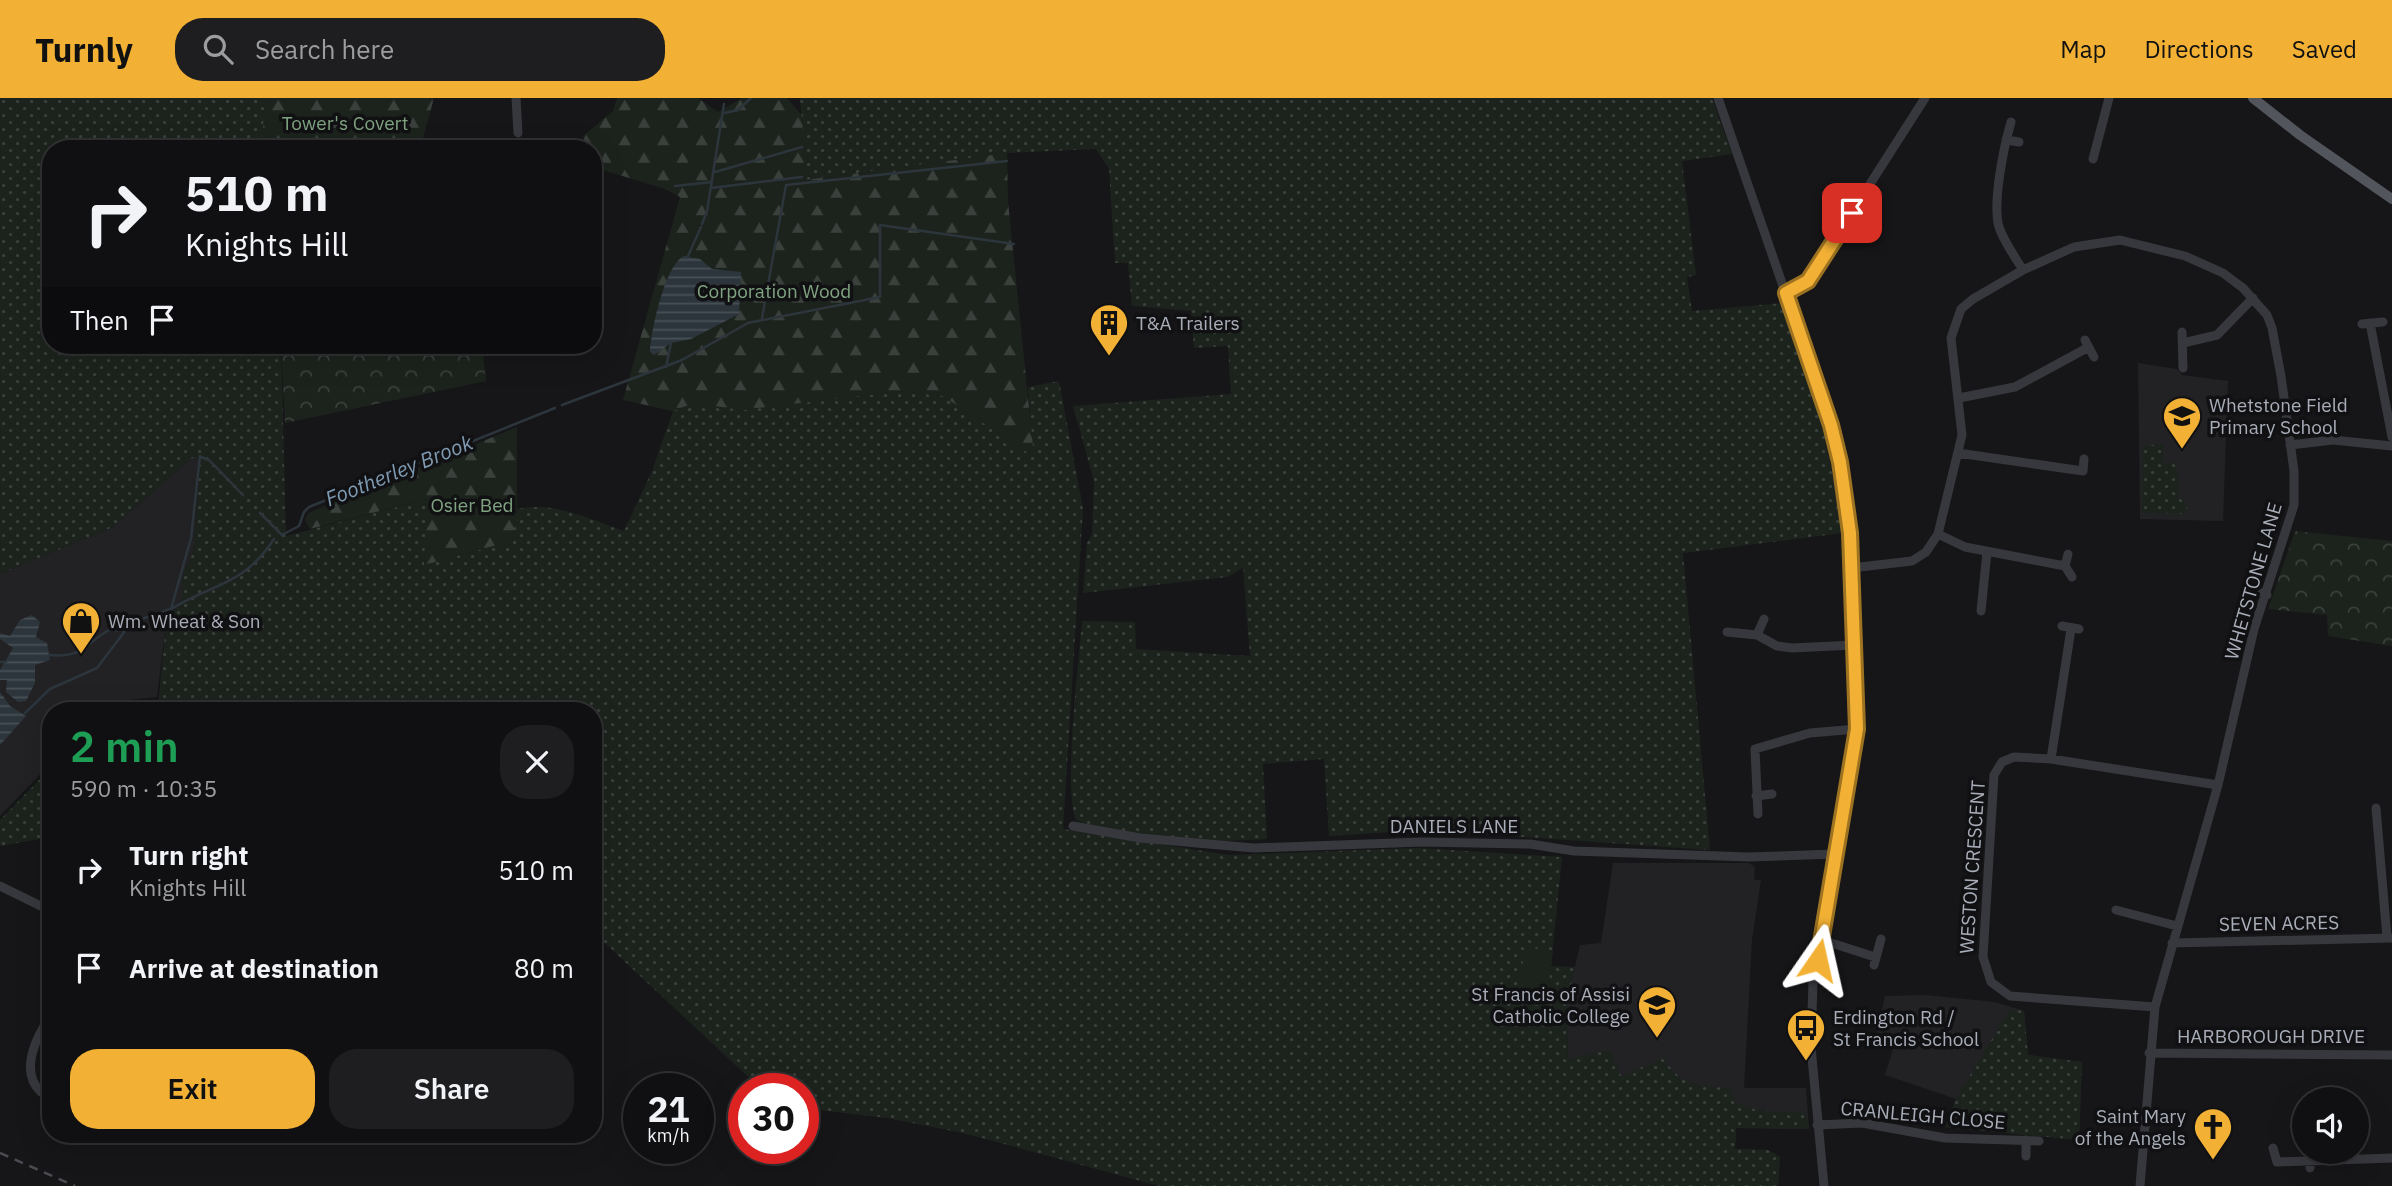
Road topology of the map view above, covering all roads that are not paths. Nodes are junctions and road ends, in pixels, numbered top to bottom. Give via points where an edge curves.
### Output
1 (516, 98) edge
2 (1718, 98) edge
3 (1925, 98) edge
4 (2109, 98) edge
5 (2253, 98) edge
6 (2011, 122) dead end
7 (518, 133) dead end
8 (2006, 140) junction
9 (2019, 142) dead end
10 (2093, 159) dead end
11 (2392, 199) edge
12 (2023, 270) junction
13 (1786, 293) junction
14 (2253, 298) junction
15 (2383, 322) dead end
16 (2182, 332) dead end
17 (2183, 343) junction
18 (2094, 357) dead end
19 (2183, 368) dead end
20 (1959, 398) junction
21 (2392, 437) edge
22 (2290, 445) junction
23 (2392, 446) edge
24 (1958, 453) junction
25 (2084, 459) dead end
26 (1937, 534) junction
27 (1987, 552) junction
28 (2068, 554) dead end
29 (2065, 566) junction
30 (1851, 568) junction
31 (2073, 577) dead end
32 (2246, 588) dead end
33 (2267, 595) junction
34 (1982, 611) dead end
35 (1764, 619) dead end
36 (2071, 628) dead end
37 (1727, 632) dead end
38 (1757, 635) junction
39 (1854, 645) junction
40 (1857, 729) junction
41 (2051, 759) junction
42 (2218, 785) junction
43 (1772, 794) dead end
44 (1756, 796) junction
45 (2376, 808) dead end
46 (1758, 814) dead end
47 (1073, 826) dead end
48 (1835, 855) junction
49 (0, 886) edge
50 (2127, 900) dead end
51 (42, 907) edge
52 (2177, 926) junction
53 (2389, 938) edge
54 (1881, 939) dead end
55 (1822, 940) junction
56 (2172, 943) junction
57 (2155, 1007) junction
58 (42, 1026) edge
59 (2150, 1053) junction
60 (2392, 1055) edge
61 (41, 1092) dead end
62 (1817, 1125) junction
63 (2026, 1140) junction
64 (2039, 1141) dead end
65 (2273, 1148) dead end
66 (2026, 1156) dead end
67 (2392, 1158) edge
68 (2369, 1159) edge
69 (2292, 1163) edge
70 (1824, 1186) edge
71 (2140, 1186) edge

1 - 7 street
2 - 13 street
3 - 13 street via 1808,281
4 - 10 street
5 - 11 main road
6 - 8 street
8 - 9 street
8 - 12 street via 1997,215 1999,228
12 - 14 street, WHETSTONE LANE via 2074,247 2120,240 2185,256 2222,273
12 - 20 street, WHETSTONE LANE via 1961,309 1951,338
13 - 30 street via 1840,462
14 - 17 street via 2217,335
14 - 22 street, WHETSTONE LANE via 2272,328
15 - 21 street via 2366,323
16 - 17 street
17 - 19 street
18 - 20 street via 2086,344 2015,387
20 - 24 street, WHETSTONE LANE via 1962,435
22 - 23 street via 2333,440
22 - 33 street, WHETSTONE LANE via 2294,505
24 - 25 street via 2083,471
24 - 26 street, WHETSTONE LANE
26 - 27 street
26 - 30 street, WHETSTONE LANE via 1926,552 1912,561
27 - 29 street
27 - 34 street
28 - 29 street
29 - 31 street
30 - 39 street
32 - 33 street
33 - 42 street, WHETSTONE LANE via 2254,629
35 - 38 street
36 - 41 street
37 - 38 street
38 - 39 street via 1792,648
39 - 40 street
40 - 44 street via 1810,733 1755,749
40 - 48 street
41 - 42 street, WESTON CRESCENT
41 - 57 street, WESTON CRESCENT via 2014,757 2002,762 1994,775 1983,953 1986,973 2010,996
42 - 52 street, WHETSTONE LANE
43 - 44 street
44 - 46 street
45 - 53 street, SEVEN ACRES
47 - 48 street, DANIELS LANE via 1140,838 1254,848 1422,842 1749,857
48 - 55 street
49 - 51 street
50 - 52 street via 2120,911
52 - 56 street, WHETSTONE LANE
53 - 56 street, SEVEN ACRES
54 - 55 street via 1875,961
55 - 62 street via 1813,981 1811,1047
56 - 57 street, WHETSTONE LANE
57 - 59 street, WHETSTONE LANE
58 - 61 street via 30,1077
59 - 60 street, HARBOROUGH DRIVE
59 - 71 street, WHETSTONE LANE
62 - 63 street, CRANLEIGH CLOSE via 1862,1123 1945,1138
62 - 70 street
63 - 64 street, CRANLEIGH CLOSE
63 - 66 street, CRANLEIGH CLOSE
65 - 69 street via 2274,1164
67 - 68 street

